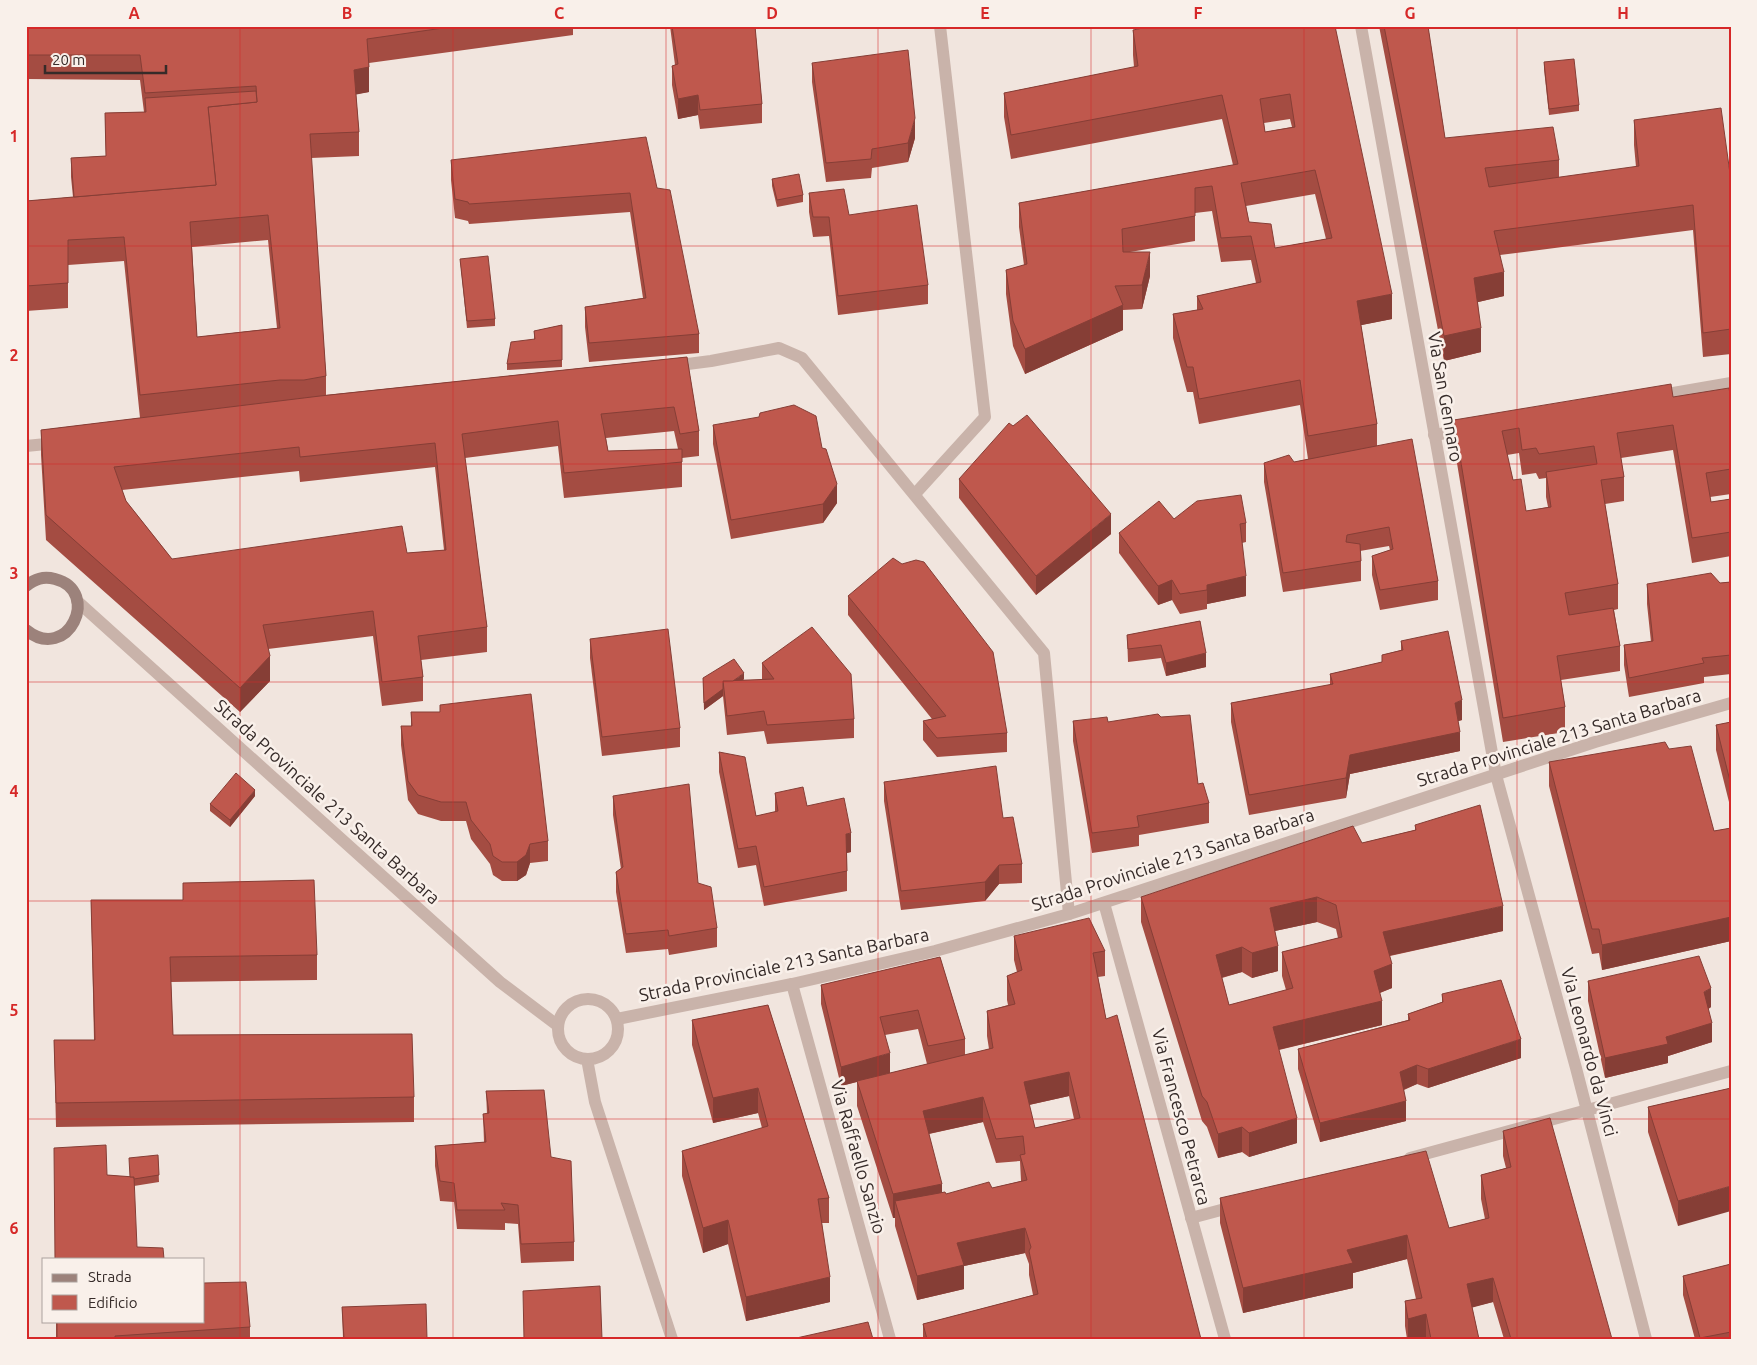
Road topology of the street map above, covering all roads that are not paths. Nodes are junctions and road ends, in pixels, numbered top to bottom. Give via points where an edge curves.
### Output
1 (940, 26) edge
2 (1361, 26) edge
3 (661, 367) edge
4 (1731, 383) edge
5 (1645, 398) edge
6 (1482, 427) edge
7 (1434, 435) junction
8 (66, 441) edge
9 (26, 446) edge
10 (915, 494) junction
11 (26, 586) edge
12 (78, 602) junction
13 (26, 630) edge
14 (1731, 703) edge
15 (1496, 775) junction
16 (1104, 904) junction
17 (1069, 914) junction
18 (792, 984) junction
19 (616, 1019) junction
20 (557, 1024) junction
21 (587, 1060) junction
22 (1731, 1071) edge
23 (1587, 1110) junction
24 (1398, 1161) edge
25 (1248, 1203) edge
26 (1191, 1218) junction
27 (672, 1339) edge
28 (890, 1339) edge
29 (1225, 1339) edge
30 (1646, 1339) edge

1 - 10 street via 985,417
2 - 7 street, Via San Gennaro
3 - 10 street via 779,348 802,358
4 - 5 street
6 - 7 street
7 - 15 street, Via San Gennaro
8 - 9 street
10 - 17 street via 1044,653
11 - 12 street via 33,580 47,577 60,581 72,589
12 - 13 street via 71,628 61,636 47,640
12 - 20 street, Strada Provinciale 213 Santa Barbara via 500,982
14 - 15 street, Strada Provinciale 213 Santa Barbara via 1595,742
15 - 16 street, Strada Provinciale 213 Santa Barbara
15 - 23 street, Via Leonardo da Vinci
16 - 17 street, Strada Provinciale 213 Santa Barbara
16 - 26 street, Via Francesco Petrarca
17 - 18 street, Strada Provinciale 213 Santa Barbara via 935,951
18 - 19 street, Strada Provinciale 213 Santa Barbara
18 - 28 street, Via Raffaello Sanzio
19 - 20 street via 605,1004 597,999 587,999 568,1006
19 - 21 street via 617,1038 612,1047 606,1054
20 - 21 street via 561,1044 568,1052
21 - 27 street via 595,1102
22 - 23 street
23 - 24 street
23 - 30 street, Via Leonardo da Vinci
25 - 26 street
26 - 29 street, Via Francesco Petrarca

